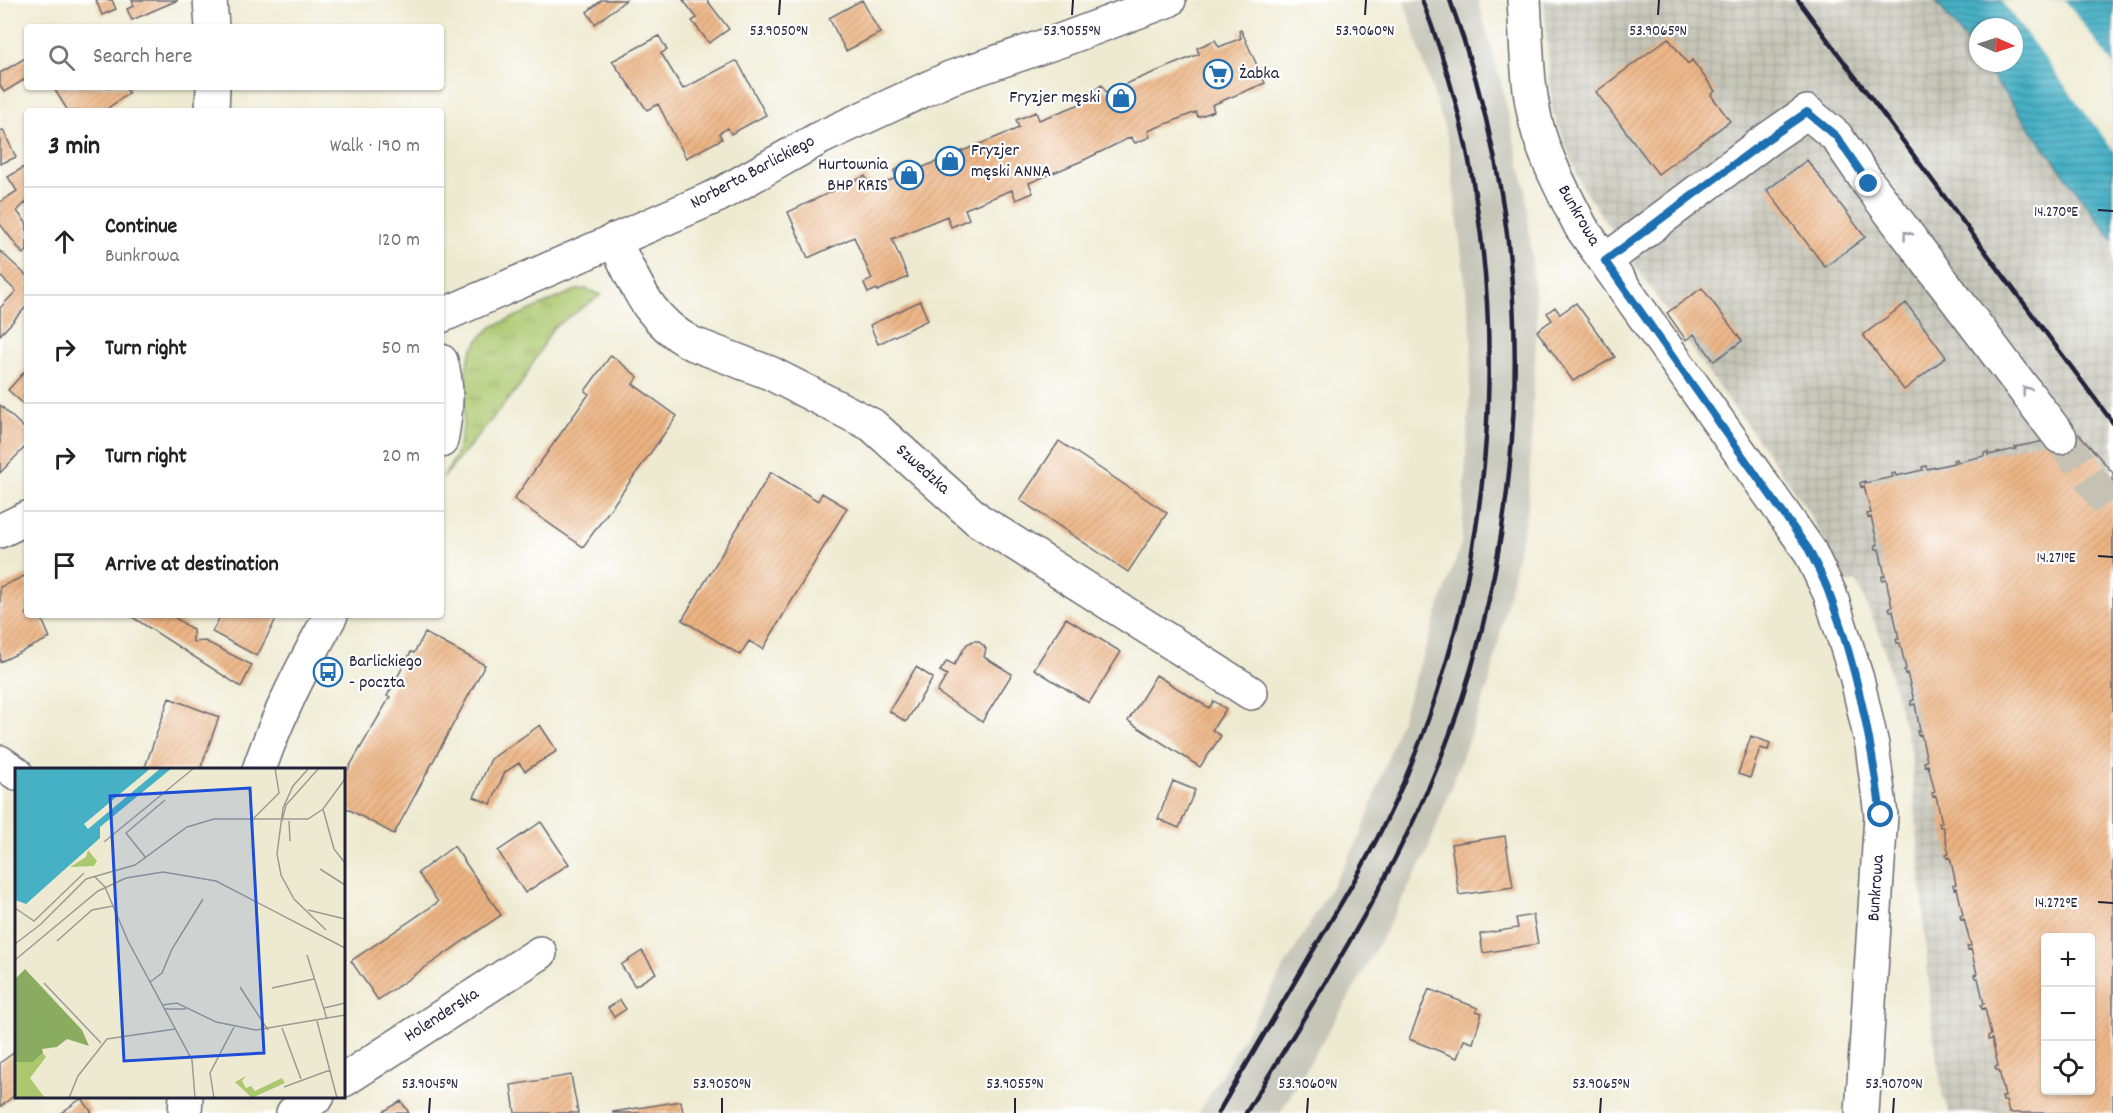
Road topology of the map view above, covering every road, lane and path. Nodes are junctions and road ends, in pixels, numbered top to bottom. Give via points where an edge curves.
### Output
1 (210, 0) edge
2 (1169, 0) edge
3 (1524, 0) edge
4 (212, 24) edge
5 (213, 90) edge
6 (212, 108) edge
7 (614, 240) junction
8 (1605, 261) junction
9 (444, 315) edge
10 (444, 378) edge
11 (444, 427) edge
12 (2060, 437) tunnel mouth
13 (24, 519) edge
14 (0, 531) edge
15 (329, 618) edge
16 (1251, 693) dead end
17 (0, 762) edge
18 (260, 768) edge
19 (15, 772) edge
20 (540, 953) dead end
21 (345, 1079) edge
22 (186, 1098) edge
23 (315, 1098) edge
24 (185, 1113) edge
25 (293, 1113) edge
26 (1862, 1113) edge

1 - 4 street
2 - 7 street, Norberta Barlickiego via 950,78 820,138 719,195
3 - 8 street, Bunkrowa via 1529,81 1539,133 1581,227
5 - 6 street
7 - 9 street, Norberta Barlickiego
7 - 16 street, Szwedzka via 646,304 679,336 770,373 872,425 978,520
12 -> 8 street via 1836,136 1807,112
8 - 26 street, Bunkrowa via 1809,550 1830,594 1857,679 1872,745 1881,815
10 - 11 street
13 - 14 street
15 - 18 street
17 - 19 street
20 - 21 street, Holenderska
22 - 24 street
23 - 25 street

